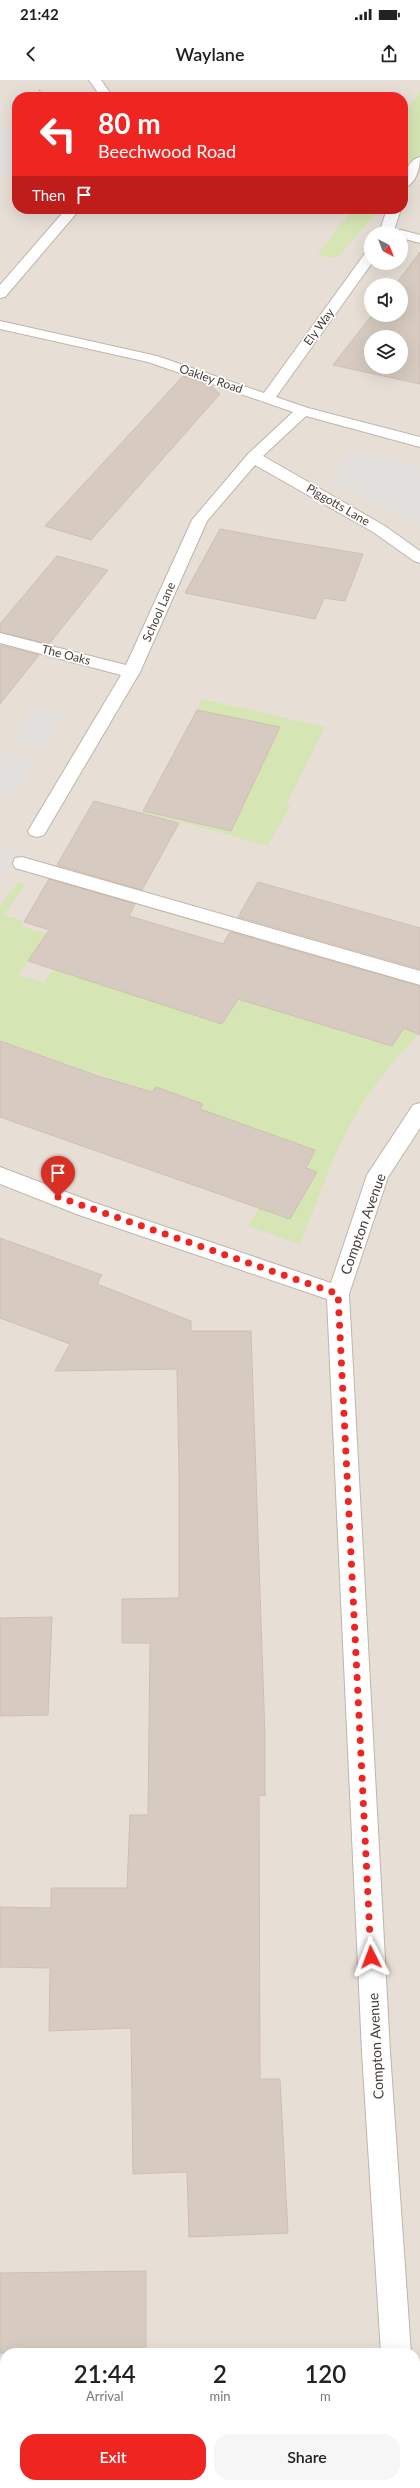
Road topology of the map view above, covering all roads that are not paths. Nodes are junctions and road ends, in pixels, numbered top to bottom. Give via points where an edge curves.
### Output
1 (95, 80) edge
2 (104, 92) edge
3 (420, 161) edge
4 (408, 177) edge
5 (69, 214) edge
6 (394, 214) edge
7 (393, 226) edge
8 (408, 236) edge
9 (420, 239) edge
10 (364, 265) edge
11 (0, 294) edge
12 (0, 325) edge
13 (267, 399) junction
14 (303, 411) junction
15 (420, 442) edge
16 (253, 457) junction
17 (420, 558) edge
18 (0, 638) edge
19 (131, 672) junction
20 (37, 831) dead end
21 (22, 863) dead end
22 (420, 978) edge
23 (420, 1111) edge
24 (0, 1175) edge
25 (338, 1294) junction
26 (396, 2348) edge

1 - 2 street
3 - 4 street
5 - 11 street
6 - 7 street
8 - 9 street
10 - 13 street, Ely Way
12 - 13 street, Oakley Road via 152,360
13 - 14 street, Oakley Road
14 - 15 street, Oakley Road
14 - 16 street, School Lane
16 - 17 street, Piggotts Lane via 380,529
16 - 19 street, School Lane via 200,520
18 - 19 street, The Oaks
19 - 20 street, School Lane
21 - 22 street
23 - 25 street, Compton Avenue via 378,1175
24 - 25 street via 87,1208
25 - 26 street, Compton Avenue via 376,2052

